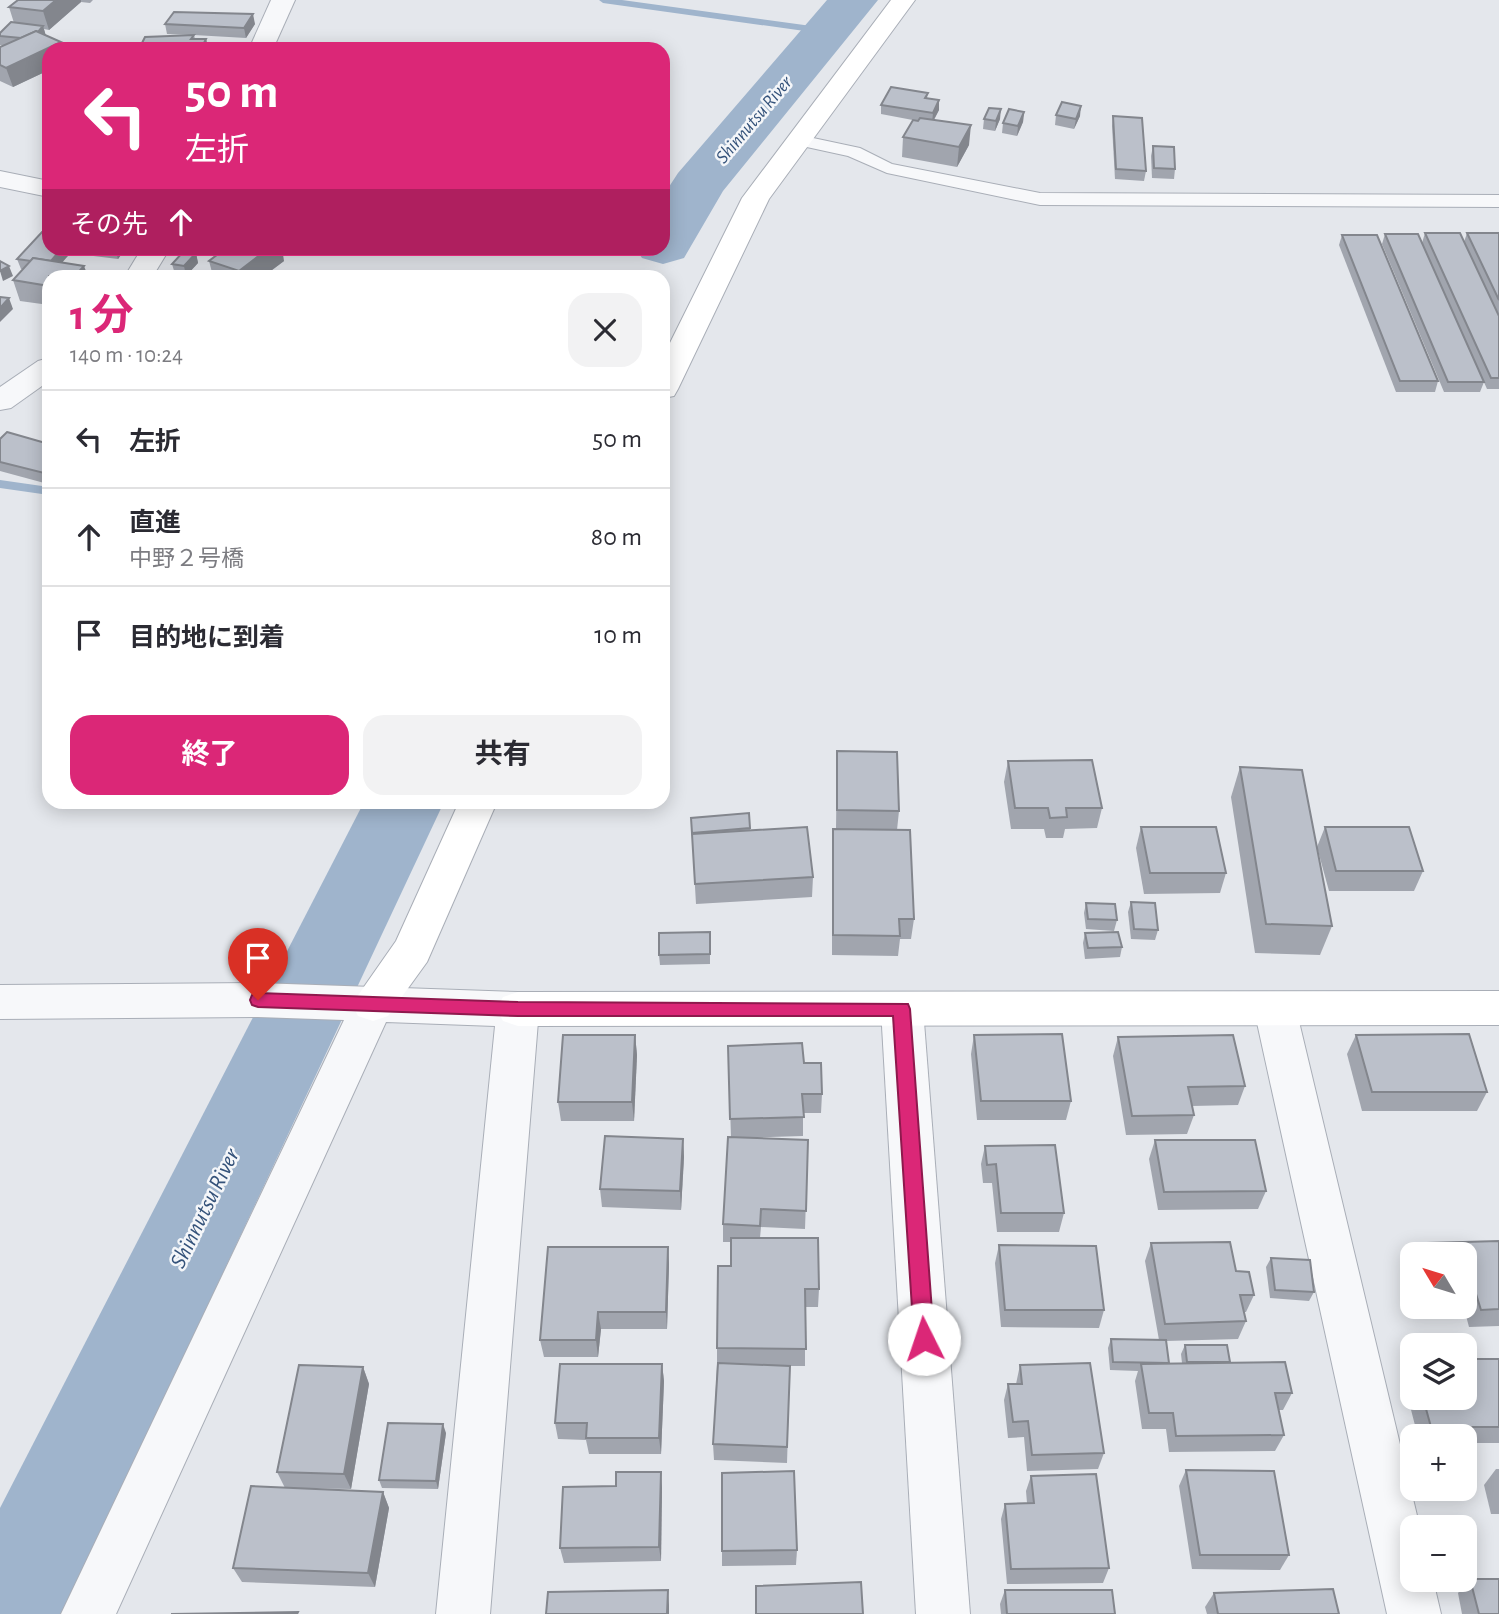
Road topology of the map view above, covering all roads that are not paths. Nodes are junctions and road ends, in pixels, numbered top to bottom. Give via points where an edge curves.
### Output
1 (283, 0) edge
2 (903, 0) edge
3 (264, 42) edge
4 (799, 140) junction
5 (0, 179) edge
6 (42, 188) edge
7 (1499, 201) edge
8 (670, 375) edge
9 (475, 809) edge
10 (0, 1002) edge
11 (359, 1003) junction
12 (518, 1009) junction
13 (902, 1009) junction
14 (1275, 1009) junction
15 (1499, 1009) edge
16 (88, 1614) edge
17 (463, 1614) edge
18 (943, 1614) edge
19 (1414, 1614) edge

1 - 3 street
2 - 4 street
4 - 7 lane via 854,152 887,168 1040,199
4 - 8 street via 756,198
5 - 6 street
9 - 11 street via 412,950
10 - 11 street
11 - 12 street
11 - 16 street
12 - 13 street
12 - 17 street
13 - 14 street
13 - 18 street
14 - 15 street
14 - 19 street

